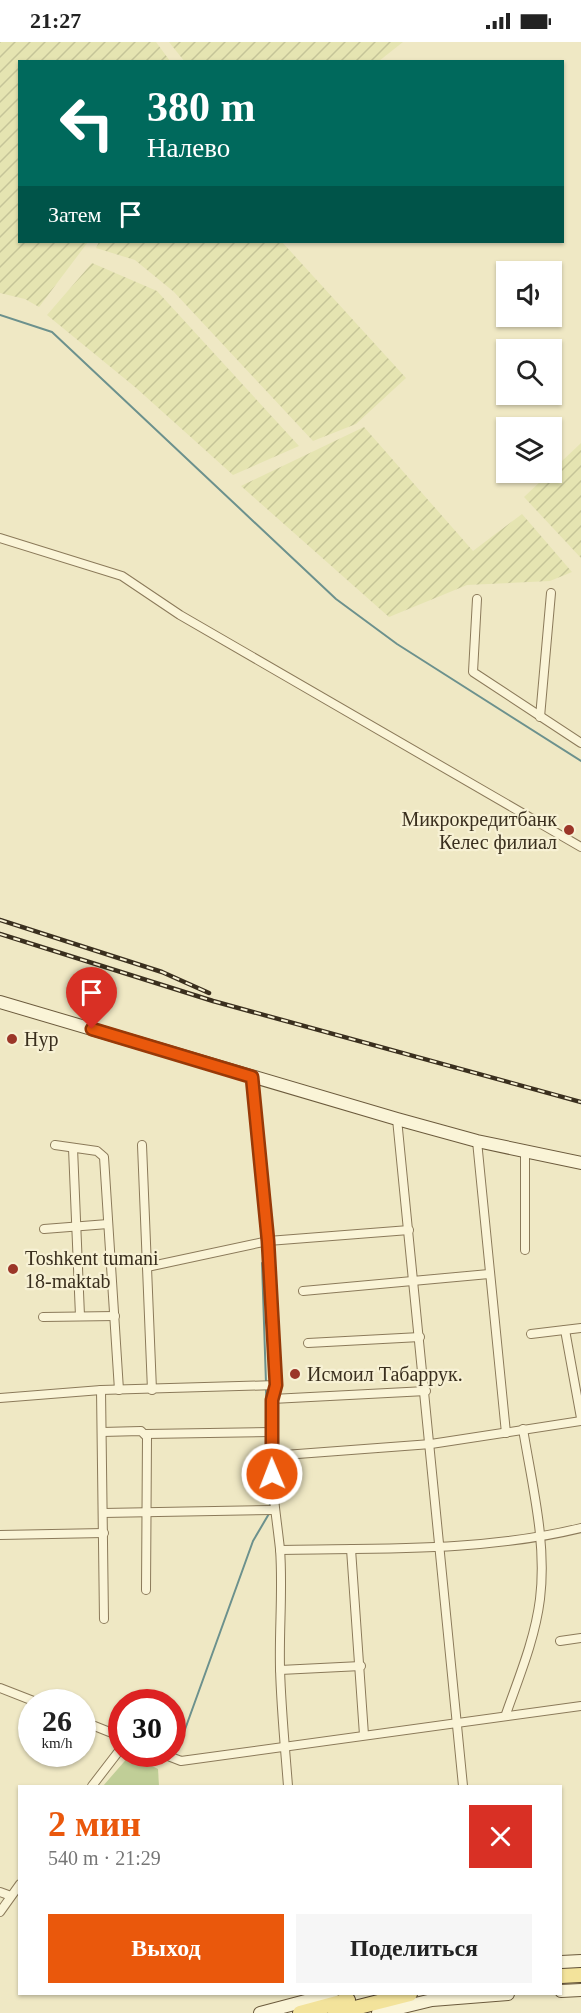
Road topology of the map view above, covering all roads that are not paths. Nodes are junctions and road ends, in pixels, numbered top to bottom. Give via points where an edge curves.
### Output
1 (0, 538) edge
2 (551, 593) dead end
3 (477, 599) dead end
4 (540, 717) junction
5 (581, 743) edge
6 (581, 847) edge
7 (0, 1002) edge
8 (252, 1077) junction
9 (397, 1119) junction
10 (477, 1141) junction
11 (55, 1145) dead end
12 (142, 1145) dead end
13 (73, 1148) junction
14 (525, 1150) junction
15 (581, 1163) edge
16 (108, 1224) junction
17 (75, 1227) junction
18 (44, 1229) dead end
19 (409, 1230) junction
20 (268, 1241) junction
21 (525, 1250) dead end
22 (147, 1267) junction
23 (489, 1274) junction
24 (414, 1282) junction
25 (303, 1291) dead end
26 (80, 1316) junction
27 (114, 1316) junction
28 (42, 1317) dead end
29 (581, 1328) edge
30 (565, 1330) junction
31 (531, 1334) dead end
32 (420, 1337) junction
33 (308, 1342) dead end
34 (276, 1385) junction
35 (101, 1390) junction
36 (119, 1390) junction
37 (152, 1390) junction
38 (426, 1390) junction
39 (0, 1398) edge
40 (272, 1400) junction
41 (581, 1420) edge
42 (523, 1429) junction
43 (272, 1431) junction
44 (102, 1432) junction
45 (506, 1432) junction
46 (146, 1434) junction
47 (431, 1444) junction
48 (271, 1456) junction
49 (274, 1510) junction
50 (147, 1511) junction
51 (104, 1513) junction
52 (581, 1528) edge
53 (104, 1533) junction
54 (0, 1535) edge
55 (541, 1538) junction
56 (441, 1546) junction
57 (351, 1548) junction
58 (280, 1550) junction
59 (146, 1590) dead end
60 (104, 1618) dead end
61 (581, 1638) edge
62 (560, 1641) dead end
63 (361, 1666) junction
64 (280, 1670) junction
65 (0, 1688) edge
66 (18, 1695) edge
67 (581, 1706) edge
68 (506, 1714) junction
69 (457, 1721) junction
70 (364, 1735) junction
71 (285, 1746) junction
72 (186, 1760) edge
73 (108, 1765) edge
74 (93, 1785) edge
75 (288, 1785) edge
76 (463, 1785) edge
77 (18, 1887) edge
78 (0, 1892) edge
79 (11, 1896) junction
80 (0, 1912) edge
81 (581, 1961) edge
82 (562, 1962) edge
83 (581, 1970) edge
84 (562, 1971) edge
85 (581, 1975) edge
86 (562, 1977) edge
87 (581, 1990) edge
88 (562, 1991) edge
89 (329, 1995) edge
90 (337, 1995) edge
91 (406, 1995) edge
92 (416, 1995) edge
93 (495, 1995) edge
94 (302, 2003) edge
95 (373, 2003) edge
96 (321, 2007) junction
97 (399, 2007) junction
98 (261, 2013) edge
99 (335, 2013) edge

1 - 6 street via 122,576 180,615
2 - 4 street
3 - 4 street via 473,672
4 - 5 street
7 - 8 street
8 - 9 street
8 - 20 street
9 - 10 street
9 - 19 street
10 - 14 street
10 - 23 street
11 - 13 street
12 - 22 street
13 - 16 street via 97,1151 104,1157
13 - 17 street
14 - 15 street
14 - 21 street
16 - 17 street
16 - 27 street
17 - 18 street
17 - 26 street
19 - 20 street
19 - 24 street
20 - 22 street
20 - 34 street
22 - 37 street
23 - 24 street
23 - 45 street
24 - 25 street
24 - 32 street
26 - 27 street
26 - 28 street
27 - 36 street
29 - 30 street
30 - 31 street
30 - 41 street
32 - 33 street
32 - 38 street
34 - 37 street
34 - 40 street
35 - 36 street
35 - 39 street
35 - 44 street
36 - 37 street
38 - 40 street
38 - 47 street
40 - 43 street
41 - 42 street
42 - 45 street
42 - 55 street
43 - 46 street
43 - 48 street
44 - 46 street
44 - 51 street
45 - 47 street
46 - 50 street
47 - 48 street
47 - 56 street
48 - 49 street
49 - 50 street
49 - 58 street
50 - 51 street
50 - 59 street
51 - 53 street
52 - 55 street
53 - 54 street
53 - 60 street
55 - 56 street
55 - 68 street via 540,1599 529,1649
56 - 57 street
56 - 69 street
57 - 58 street
57 - 63 street
58 - 64 street
61 - 62 street
63 - 64 street
63 - 70 street
64 - 71 street
65 - 66 street
67 - 68 street
68 - 69 street
69 - 70 street
69 - 76 street
70 - 71 street
71 - 72 street
71 - 75 street
73 - 74 street
77 - 79 street
78 - 79 street
79 - 80 street
81 - 82 street
83 - 84 main road
85 - 86 main road
87 - 88 street
89 - 94 street
90 - 96 main road
91 - 95 main road
92 - 97 main road
93 - 97 street
94 - 96 main road
94 - 98 street
95 - 96 main road
95 - 97 street
95 - 99 main road

